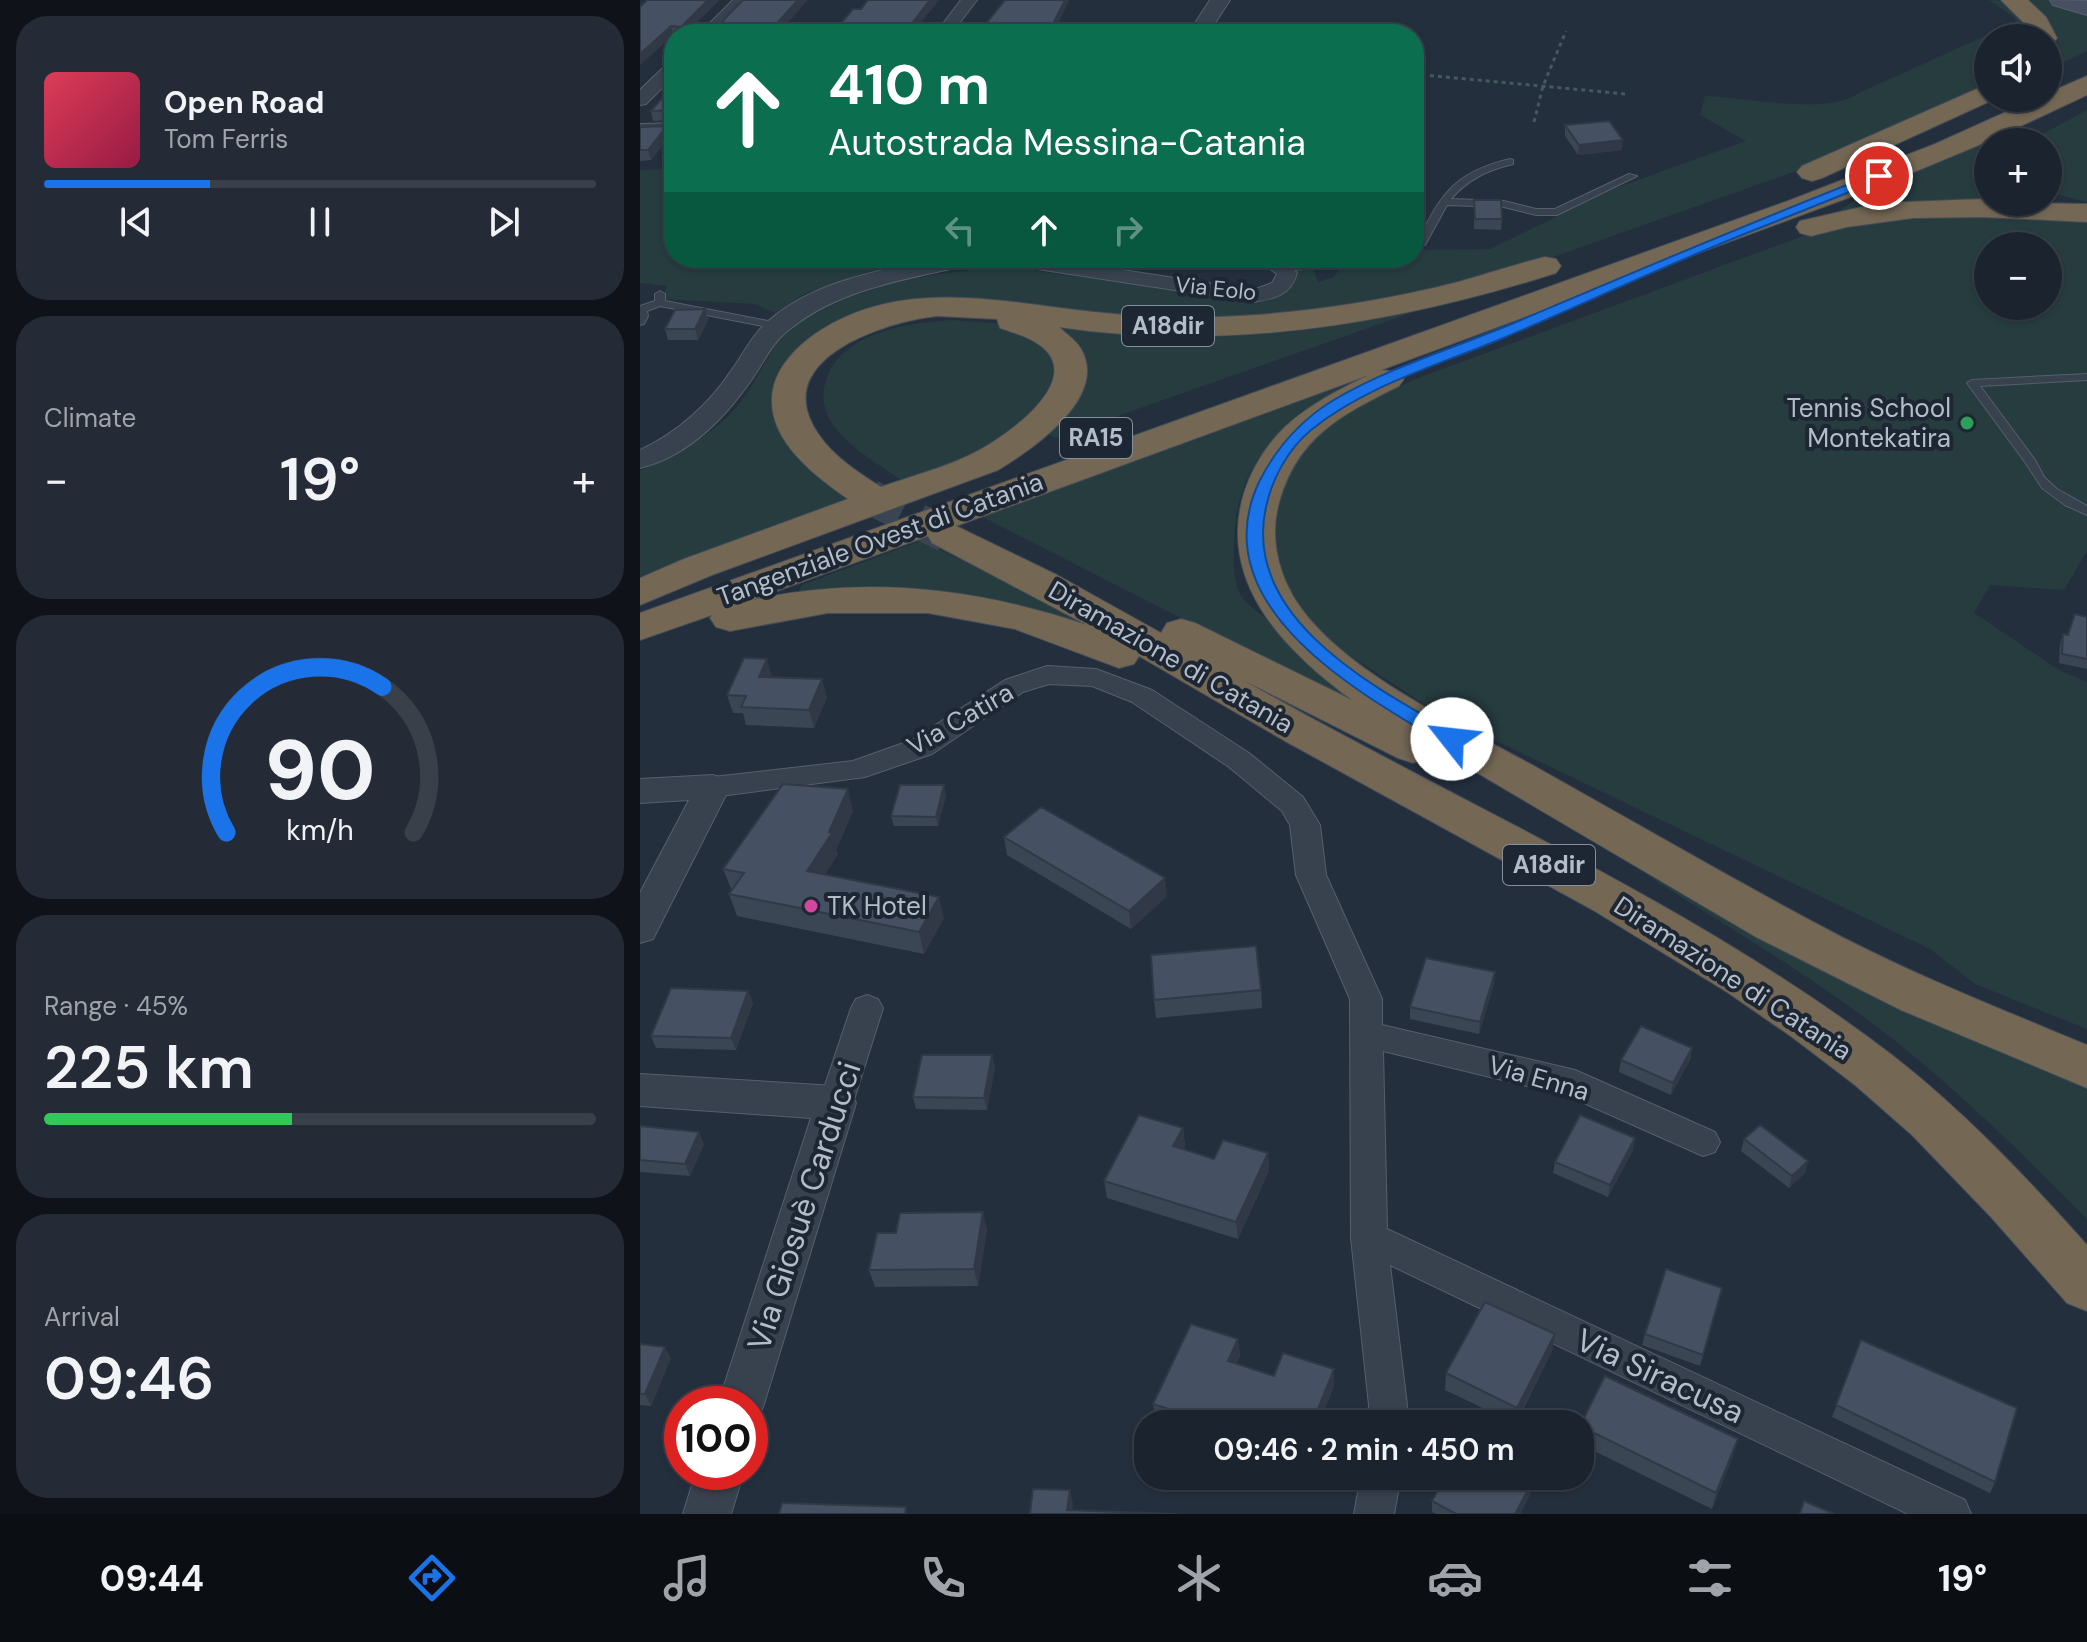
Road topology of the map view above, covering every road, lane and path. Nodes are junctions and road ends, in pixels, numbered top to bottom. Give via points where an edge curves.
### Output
1 (742, 0) edge
2 (969, 0) edge
3 (1220, 0) edge
4 (2013, 0) edge
5 (2061, 0) edge
6 (2073, 0) edge
7 (2087, 6) edge
8 (717, 24) edge
9 (951, 24) edge
10 (1204, 24) edge
11 (2038, 24) edge
12 (1566, 31) dead end
13 (2087, 63) edge
14 (1424, 75) edge
15 (2062, 75) edge
16 (664, 77) edge
17 (2087, 84) edge
18 (1543, 86) junction
19 (1625, 94) dead end
20 (1974, 98) edge
21 (2087, 99) edge
22 (640, 100) edge
23 (1986, 112) edge
24 (1534, 122) dead end
25 (664, 128) edge
26 (2031, 128) edge
27 (640, 129) edge
28 (1510, 162) dead end
29 (1632, 176) dead end
30 (2062, 201) edge
31 (1445, 202) junction
32 (1744, 206) junction
33 (2087, 207) edge
34 (2087, 213) edge
35 (1708, 218) junction
36 (1424, 239) edge
37 (927, 268) edge
38 (1070, 268) edge
39 (1280, 268) edge
40 (1569, 286) junction
41 (640, 322) edge
42 (778, 326) junction
43 (2087, 377) edge
44 (640, 460) edge
45 (2087, 511) edge
46 (640, 593) edge
47 (1073, 599) junction
48 (640, 601) edge
49 (640, 627) edge
50 (640, 645) edge
51 (713, 787) junction
52 (640, 791) edge
53 (1499, 791) junction
54 (1654, 851) junction
55 (640, 929) edge
56 (1798, 936) junction
57 (867, 1008) dead end
58 (1368, 1034) junction
59 (1833, 1040) junction
60 (2087, 1044) edge
61 (2087, 1067) edge
62 (640, 1090) edge
63 (836, 1103) junction
64 (1703, 1142) dead end
65 (1369, 1238) junction
66 (2087, 1240) edge
67 (2087, 1285) edge
68 (747, 1386) edge
69 (1388, 1410) edge
70 (714, 1490) edge
71 (1378, 1490) edge
72 (707, 1514) edge
73 (1374, 1514) edge
74 (1951, 1514) edge

1 - 8 street
2 - 9 street
3 - 10 street
4 - 11 highway
5 - 7 main road
6 - 7 main road
12 - 18 path
13 - 15 highway
14 - 18 path
16 - 22 street
17 - 40 highway via 1945,151
18 - 19 path
18 - 24 path
20 - 32 highway
21 - 26 highway
23 - 32 highway
25 - 27 street
28 - 31 lane via 1483,167 1463,179
29 - 31 lane via 1557,212
30 - 33 highway
31 - 36 lane
32 - 35 highway
34 - 40 highway via 1936,207 1855,215
35 - 40 highway
35 - 46 highway, A18dir via 1434,299 1321,319 1129,325 958,304 882,315 847,329 807,358 793,380 789,402 805,443 829,468 882,493 816,425 811,412 810,391 819,370 833,353 873,330 946,315 1001,318 1033,327 1058,342 1070,359 1066,392 1039,427 1007,451
37 - 42 street via 846,289
38 - 39 street, Via Eolo via 1253,296 1276,291 1285,282 1287,273
40 - 48 highway, Tangenziale Ovest di Catania / RA15
40 - 49 highway, Tangenziale Ovest di Catania / RA15
40 - 54 highway via 1492,337 1414,366 1337,404 1303,429 1279,457 1257,508 1258,563 1289,620 1330,663 1365,689
41 - 42 lane via 641,309 660,299
42 - 44 street via 709,418
43 - 45 lane via 1972,383 2031,462 2035,477
47 - 53 highway, Diramazione di Catania / A18dir via 958,531
47 - 59 highway, Diramazione di Catania / A18dir via 1253,706 1661,926
47 - 66 highway via 1584,859 1725,937 1924,1078 2019,1164
50 - 59 highway via 750,613 849,599 967,605 1057,628 1157,674 1589,907 1755,1005
51 - 52 street, Via Catira
51 - 55 street
51 - 58 street, Via Catira via 855,770 922,747 1014,686 1047,675 1096,678 1142,696 1239,760 1293,804 1305,825 1311,875 1366,999
53 - 54 highway
53 - 56 highway, Diramazione di Catania / A18dir
54 - 56 highway
54 - 60 highway
56 - 61 highway, Diramazione di Catania / A18dir via 1919,996
57 - 63 street, Via Giosuè Carducci
58 - 64 street, Via Enna via 1575,1084
58 - 65 street
59 - 67 highway, Diramazione di Catania / A18dir via 1950,1137
62 - 63 street
63 - 68 street, Via Giosuè Carducci
65 - 69 street
65 - 74 street, Via Siracusa
70 - 72 street
71 - 73 street

